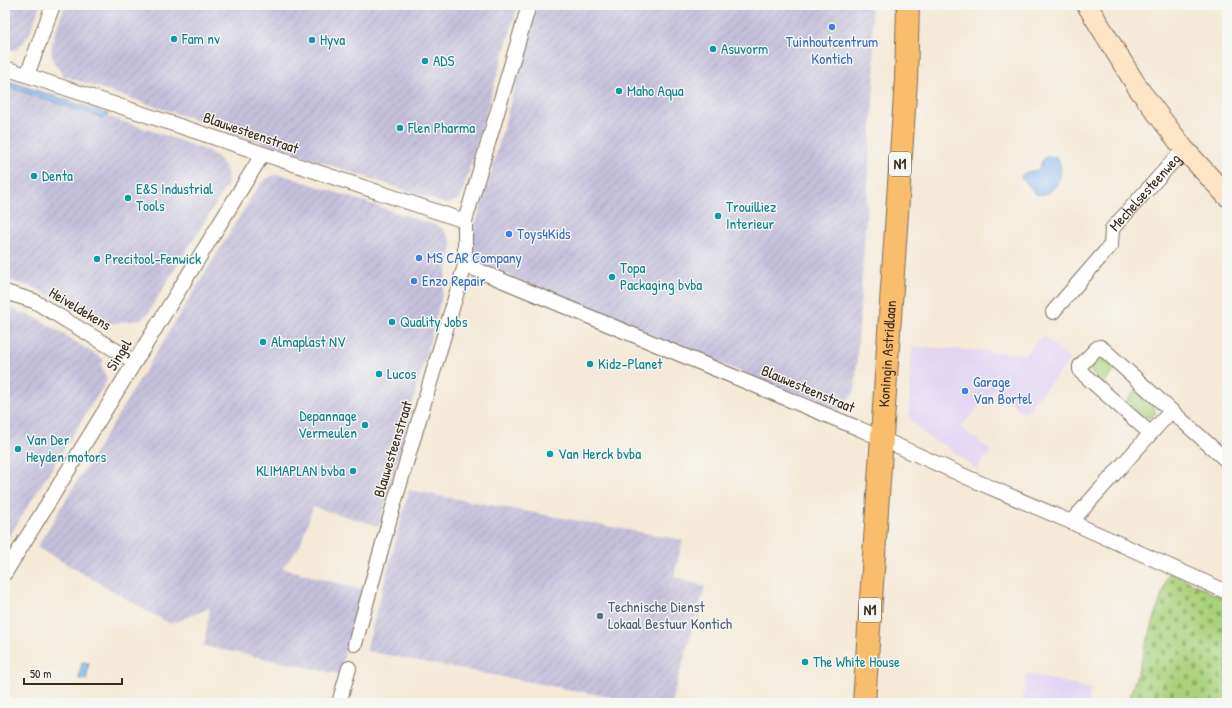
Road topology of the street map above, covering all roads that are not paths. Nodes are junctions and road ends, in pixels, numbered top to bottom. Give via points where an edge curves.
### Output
1 (53, 5) edge
2 (529, 5) edge
3 (908, 5) edge
4 (1087, 5) edge
5 (5, 68) edge
6 (27, 75) junction
7 (1184, 149) junction
8 (262, 155) junction
9 (1227, 196) edge
10 (465, 222) junction
11 (466, 265) junction
12 (5, 292) edge
13 (1053, 312) dead end
14 (135, 362) junction
15 (1171, 411) junction
16 (1150, 433) junction
17 (883, 439) junction
18 (1227, 461) edge
19 (1071, 522) junction
20 (5, 573) edge
21 (1227, 592) edge
22 (355, 644) dead end
23 (349, 668) dead end
24 (339, 703) edge
25 (864, 703) edge

1 - 6 street
2 - 10 street, Blauwesteenstraat
3 - 17 main road, Koningin Astridlaan / N1 via 906,80
4 - 7 street, Mechelsesteenweg via 1138,88
5 - 6 street, Blauwesteenstraat
6 - 8 street, Blauwesteenstraat
7 - 9 street, Mechelsesteenweg
7 - 13 street, Mechelsesteenweg via 1112,229 1110,245
8 - 10 street, Blauwesteenstraat
8 - 14 street, Singel
10 - 11 street, Blauwesteenstraat
11 - 17 street, Blauwesteenstraat
11 - 22 street, Blauwesteenstraat via 393,507
12 - 14 street, Heiveldekens via 34,301
14 - 20 street, Singel
15 - 16 street
15 - 16 street via 1103,349 1097,348 1080,366 1081,372
15 - 18 street
16 - 19 street
17 - 19 street, Blauwesteenstraat
17 - 25 main road, Koningin Astridlaan / N1
19 - 21 street, Blauwesteenstraat
23 - 24 street

